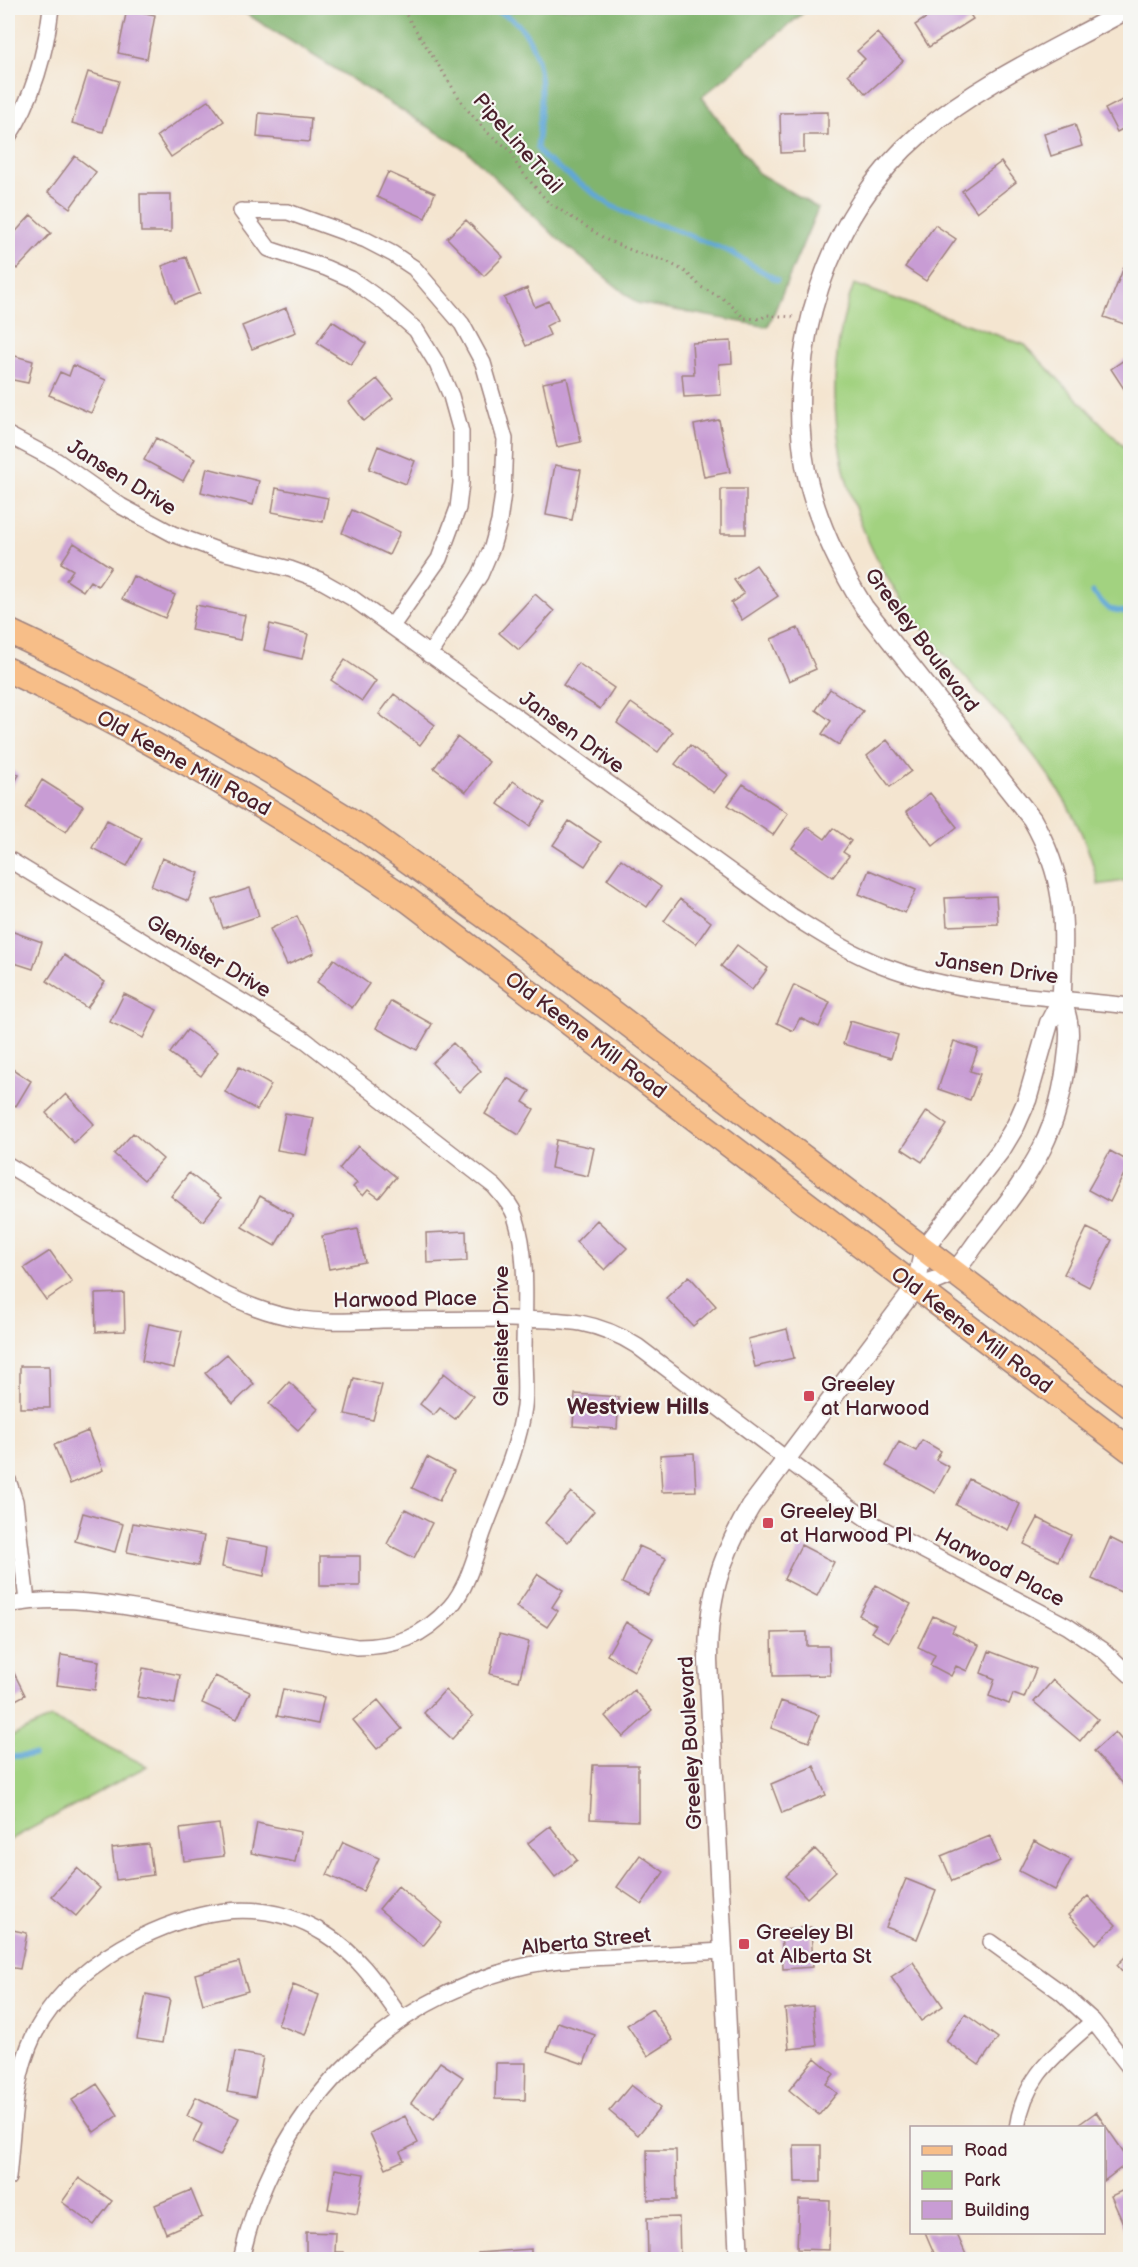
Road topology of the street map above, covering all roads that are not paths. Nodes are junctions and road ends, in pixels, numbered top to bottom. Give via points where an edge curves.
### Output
1 (51, 8) edge
2 (1131, 8) edge
3 (8, 137) edge
4 (8, 435) edge
5 (392, 626) junction
6 (8, 631) edge
7 (429, 655) junction
8 (8, 670) edge
9 (8, 859) edge
10 (1062, 998) junction
11 (1131, 1006) edge
12 (8, 1166) edge
13 (924, 1249) junction
14 (953, 1272) junction
15 (915, 1288) junction
16 (524, 1320) junction
17 (1131, 1406) edge
18 (1131, 1450) edge
19 (786, 1459) junction
20 (8, 1480) edge
21 (27, 1601) junction
22 (8, 1605) edge
23 (1131, 1675) edge
24 (991, 1942) dead end
25 (723, 1951) junction
26 (401, 2018) junction
27 (1093, 2021) junction
28 (1131, 2068) edge
29 (1017, 2126) edge
30 (8, 2178) edge
31 (241, 2259) edge
32 (739, 2259) edge

1 - 3 street via 31,91
2 - 10 street, Greeley Boulevard via 975,93 919,135 881,175 851,218 827,266 811,318 802,369 800,427 806,474 842,572 864,607 1020,802 1042,836 1057,874 1064,909
4 - 5 street, Jansen Drive via 57,460 121,506 173,534 320,580
5 - 7 street, Jansen Drive
5 - 7 street via 440,559 458,508 461,432 451,396 416,330 351,279 269,249 241,211 288,212 393,254 414,268 462,324 483,363 505,439 498,522 480,575
6 - 13 main road, Old Keene Mill Road via 152,704 361,827 514,937
7 - 10 street, Jansen Drive via 792,916 836,943 882,966 930,981 985,992
8 - 15 main road, Old Keene Mill Road via 186,761 352,862 478,952
9 - 16 street, Glenister Drive via 305,1040 495,1186 507,1200 520,1236
10 - 11 street, Jansen Drive
10 - 13 street, Greeley Boulevard via 1049,1023 1016,1125
10 - 14 street, Greeley Boulevard via 1069,1024 1057,1114 1023,1181
12 - 16 street, Harwood Place via 218,1291 270,1313 326,1321
13 - 14 main road, Old Keene Mill Road
13 - 15 street, Greeley Boulevard
14 - 15 street, Greeley Boulevard
14 - 17 main road, Old Keene Mill Road
15 - 18 main road, Old Keene Mill Road
15 - 19 street, Greeley Boulevard
16 - 19 street, Harwood Place via 579,1321 621,1335
16 - 21 street, Glenister Drive via 524,1406 515,1448 466,1580 452,1606 430,1627 404,1641 382,1647 357,1647 108,1604
19 - 23 street, Harwood Place via 878,1526 1066,1626 1103,1650
19 - 25 street, Greeley Boulevard via 734,1533 718,1573 710,1609 708,1661
20 - 21 street via 15,1501
21 - 22 street, Glenister Drive
24 - 27 street via 1062,1993
25 - 26 street, Alberta Street via 581,1958 529,1965 457,1989
25 - 32 street, Greeley Boulevard
26 - 30 street via 344,1948 293,1919 259,1911 220,1911 165,1926 98,1962 60,1997 43,2020 21,2075
26 - 31 street, Alberta Street via 335,2076 288,2137 255,2207
27 - 28 street
27 - 29 street via 1041,2069 1024,2096

